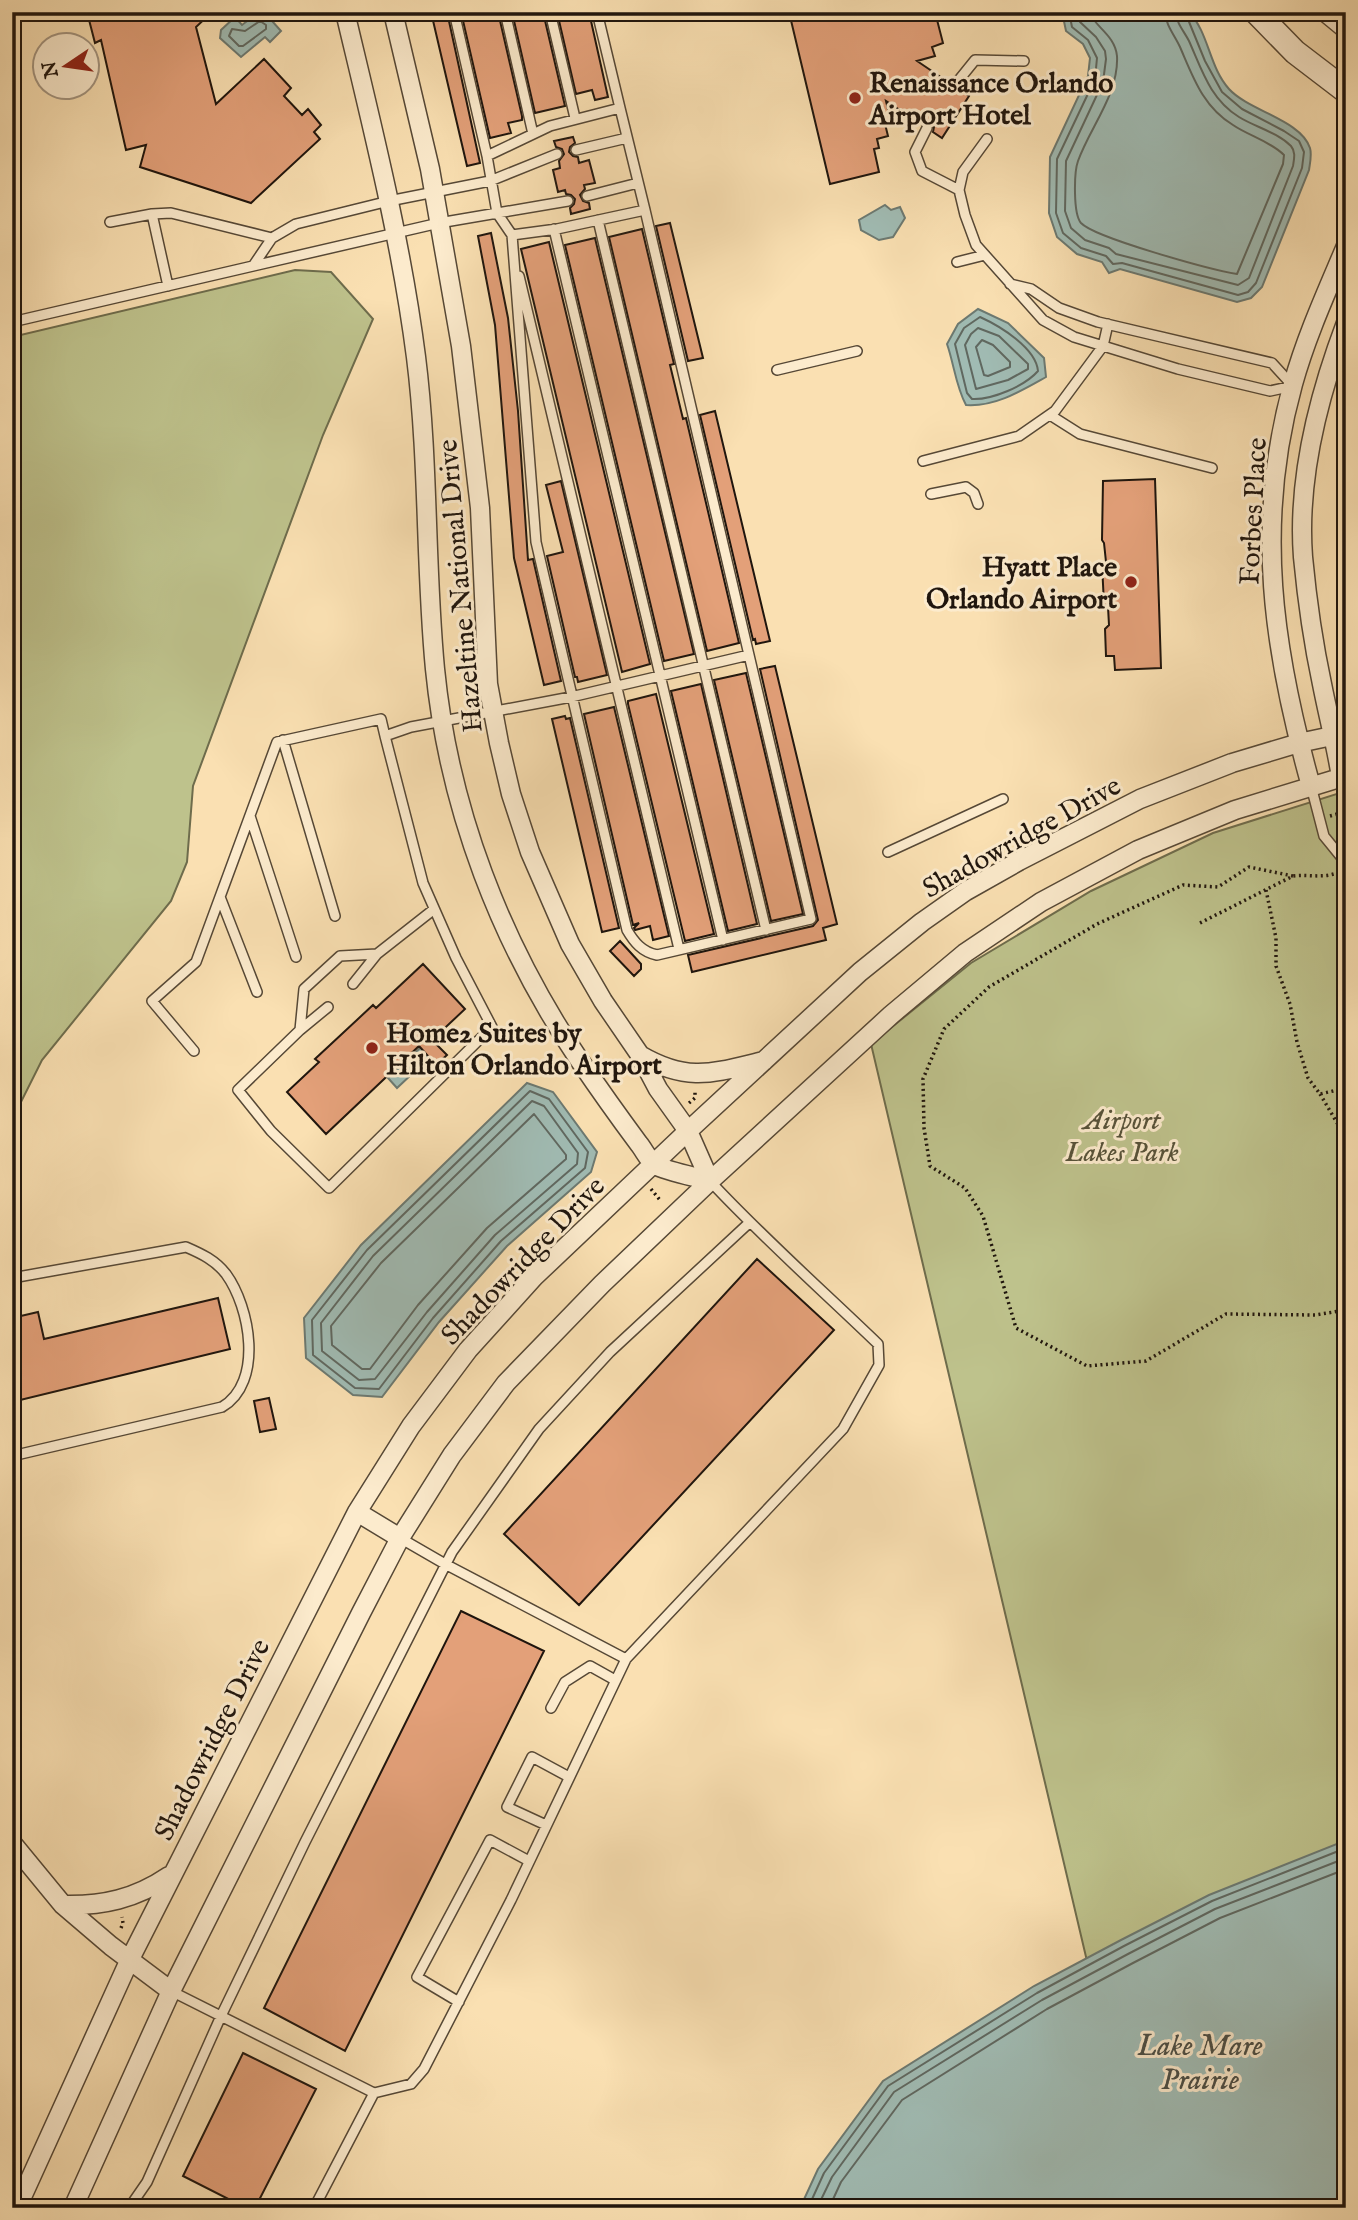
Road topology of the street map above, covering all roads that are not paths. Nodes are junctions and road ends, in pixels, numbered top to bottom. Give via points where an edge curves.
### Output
1 (345, 12) edge
2 (393, 12) edge
3 (454, 12) edge
4 (505, 12) edge
5 (550, 12) edge
6 (597, 12) edge
7 (1256, 12) edge
8 (1329, 12) edge
9 (1346, 26) edge
10 (1024, 61) dead end
11 (954, 86) dead end
12 (1346, 91) edge
13 (620, 108) junction
14 (575, 118) junction
15 (927, 128) dead end
16 (533, 134) junction
17 (627, 138) junction
18 (987, 139) dead end
19 (576, 150) dead end
20 (557, 154) dead end
21 (487, 156) junction
22 (490, 181) junction
23 (638, 183) junction
24 (960, 190) junction
25 (434, 193) junction
26 (587, 196) dead end
27 (389, 201) junction
28 (568, 201) dead end
29 (645, 210) junction
30 (497, 213) junction
31 (152, 214) junction
32 (598, 220) junction
33 (110, 222) dead end
34 (439, 223) junction
35 (554, 229) junction
36 (396, 233) junction
37 (512, 235) junction
38 (272, 238) junction
39 (1346, 246) edge
40 (513, 247) junction
41 (985, 255) junction
42 (957, 262) dead end
43 (253, 266) junction
44 (1010, 284) junction
45 (168, 286) junction
46 (12, 322) edge
47 (1346, 323) edge
48 (1108, 324) junction
49 (1103, 346) junction
50 (857, 351) dead end
51 (777, 370) dead end
52 (1293, 386) junction
53 (1050, 415) junction
54 (923, 461) dead end
55 (1212, 468) dead end
56 (931, 494) dead end
57 (978, 504) dead end
58 (749, 655) junction
59 (703, 666) junction
60 (660, 676) junction
61 (617, 686) junction
62 (571, 697) junction
63 (492, 712) junction
64 (442, 722) junction
65 (1340, 734) edge
66 (385, 736) junction
67 (283, 740) junction
68 (1299, 743) junction
69 (1343, 777) edge
70 (1311, 786) junction
71 (1003, 799) dead end
72 (1346, 799) edge
73 (250, 816) junction
74 (888, 852) dead end
75 (1346, 866) edge
76 (220, 897) junction
77 (433, 910) junction
78 (335, 916) dead end
79 (766, 930) junction
80 (723, 940) junction
81 (679, 949) junction
82 (377, 954) junction
83 (296, 957) dead end
84 (352, 984) dead end
85 (257, 992) dead end
86 (328, 1007) dead end
87 (300, 1030) junction
88 (194, 1051) dead end
89 (640, 1055) junction
90 (765, 1061) junction
91 (688, 1131) junction
92 (654, 1164) junction
93 (710, 1181) junction
94 (749, 1223) junction
95 (12, 1278) edge
96 (12, 1456) edge
97 (357, 1512) junction
98 (400, 1538) junction
99 (445, 1564) junction
100 (626, 1659) junction
101 (615, 1680) junction
102 (551, 1707) dead end
103 (569, 1777) junction
104 (547, 1825) junction
105 (12, 1843) edge
106 (529, 1861) junction
107 (172, 1874) junction
108 (63, 1905) junction
109 (130, 1959) junction
110 (171, 1991) junction
111 (458, 2002) junction
112 (221, 2016) junction
113 (374, 2093) junction
114 (18, 2208) edge
115 (74, 2208) edge
116 (130, 2208) edge
117 (314, 2208) edge

1 - 27 street, Hazeltine National Drive
2 - 25 street, Hazeltine National Drive
3 - 21 lane
4 - 16 lane
5 - 14 lane
6 - 13 lane
7 - 12 street via 1295,51
8 - 9 street
10 - 11 lane via 975,60
13 - 14 lane
13 - 17 lane
14 - 16 lane
15 - 24 lane via 915,152 922,171
16 - 21 lane
17 - 19 lane
17 - 23 lane
18 - 24 lane via 963,172
20 - 22 lane
21 - 22 lane
22 - 25 lane
22 - 30 lane
23 - 26 lane
23 - 29 lane
24 - 41 lane via 976,244
25 - 27 lane
25 - 34 street, Hazeltine National Drive
27 - 36 street, Hazeltine National Drive
27 - 38 lane via 296,224
28 - 30 lane
29 - 32 lane
29 - 58 lane
30 - 34 lane
30 - 37 lane
31 - 33 lane
31 - 38 lane via 172,212
31 - 45 lane
32 - 35 lane
32 - 59 lane
34 - 36 lane
34 - 63 street, Hazeltine National Drive via 474,452
35 - 37 lane
35 - 60 lane
36 - 43 lane
36 - 64 street, Hazeltine National Drive via 419,386 433,642
37 - 40 lane
38 - 43 lane
39 - 52 street, Forbes Place
40 - 61 lane
40 - 62 lane via 536,542
41 - 42 lane
41 - 44 lane
43 - 45 lane
44 - 48 lane via 1031,289 1059,308
44 - 49 lane via 1043,320
45 - 46 lane
47 - 65 street, Forbes Place via 1315,423 1302,522 1322,684
48 - 49 lane
48 - 52 lane via 1272,363
49 - 52 lane via 1270,391
49 - 53 lane
50 - 51 lane
52 - 68 street, Forbes Place via 1277,469 1272,583 1282,667
53 - 54 lane via 1019,436
53 - 55 lane via 1080,434
56 - 57 lane via 966,487
58 - 59 lane
58 - 79 lane via 811,919
59 - 60 lane
59 - 79 lane
60 - 61 lane
60 - 80 lane
61 - 62 lane
61 - 81 lane
62 - 63 lane
62 - 81 lane via 627,930 649,953
63 - 64 lane
63 - 89 street, Hazeltine National Drive via 519,820 551,904 588,976
64 - 66 lane
64 - 92 street, Hazeltine National Drive via 470,836 512,944 552,1019
65 - 68 street, Shadowridge Drive
65 - 69 street, Forbes Place
66 - 67 lane via 381,719
66 - 77 lane
67 - 73 lane via 277,742
67 - 78 lane
68 - 70 street, Forbes Place
68 - 90 street, Shadowridge Drive via 1140,799 966,891 870,964
69 - 70 street
69 - 72 lane
70 - 75 lane via 1324,836
70 - 93 street via 1157,841 1014,919 915,993
71 - 74 lane
73 - 76 lane
73 - 83 lane
76 - 85 lane
76 - 88 lane via 196,962 152,1001
77 - 82 lane
77 - 87 lane via 492,1027 329,1188 271,1131 238,1090
79 - 80 lane
80 - 81 lane
82 - 84 lane
82 - 87 lane via 340,956 303,989
86 - 87 lane
89 - 90 street via 672,1071 696,1074
89 - 91 street, Hazeltine National Drive
90 - 91 street, Shadowridge Drive
91 - 92 street, Shadowridge Drive
91 - 93 street, Hazeltine National Drive
92 - 93 street
92 - 97 street, Shadowridge Drive via 534,1277 468,1350 411,1426
93 - 94 lane
93 - 98 street via 506,1383 452,1455
94 - 99 lane via 610,1352 539,1429
94 - 100 lane via 878,1344 879,1365 843,1429
95 - 96 lane via 186,1247 210,1257 227,1275 244,1319 250,1359 235,1397 222,1407
97 - 98 street
97 - 107 street, Shadowridge Drive
98 - 99 lane
98 - 110 street
99 - 100 lane
99 - 112 lane
100 - 101 lane
101 - 102 lane via 590,1666 565,1682
101 - 103 lane
103 - 104 lane
103 - 104 lane via 532,1757 507,1807
104 - 106 lane
105 - 108 street
106 - 111 lane
106 - 111 lane via 490,1840 417,1977
107 - 108 street via 152,1888 118,1901
107 - 109 street, Shadowridge Drive
108 - 109 street
109 - 110 street
109 - 114 street, Shadowridge Drive
110 - 112 lane
110 - 115 street
111 - 113 lane via 424,2069 411,2084
112 - 113 lane
112 - 116 lane via 148,2182
113 - 117 lane

